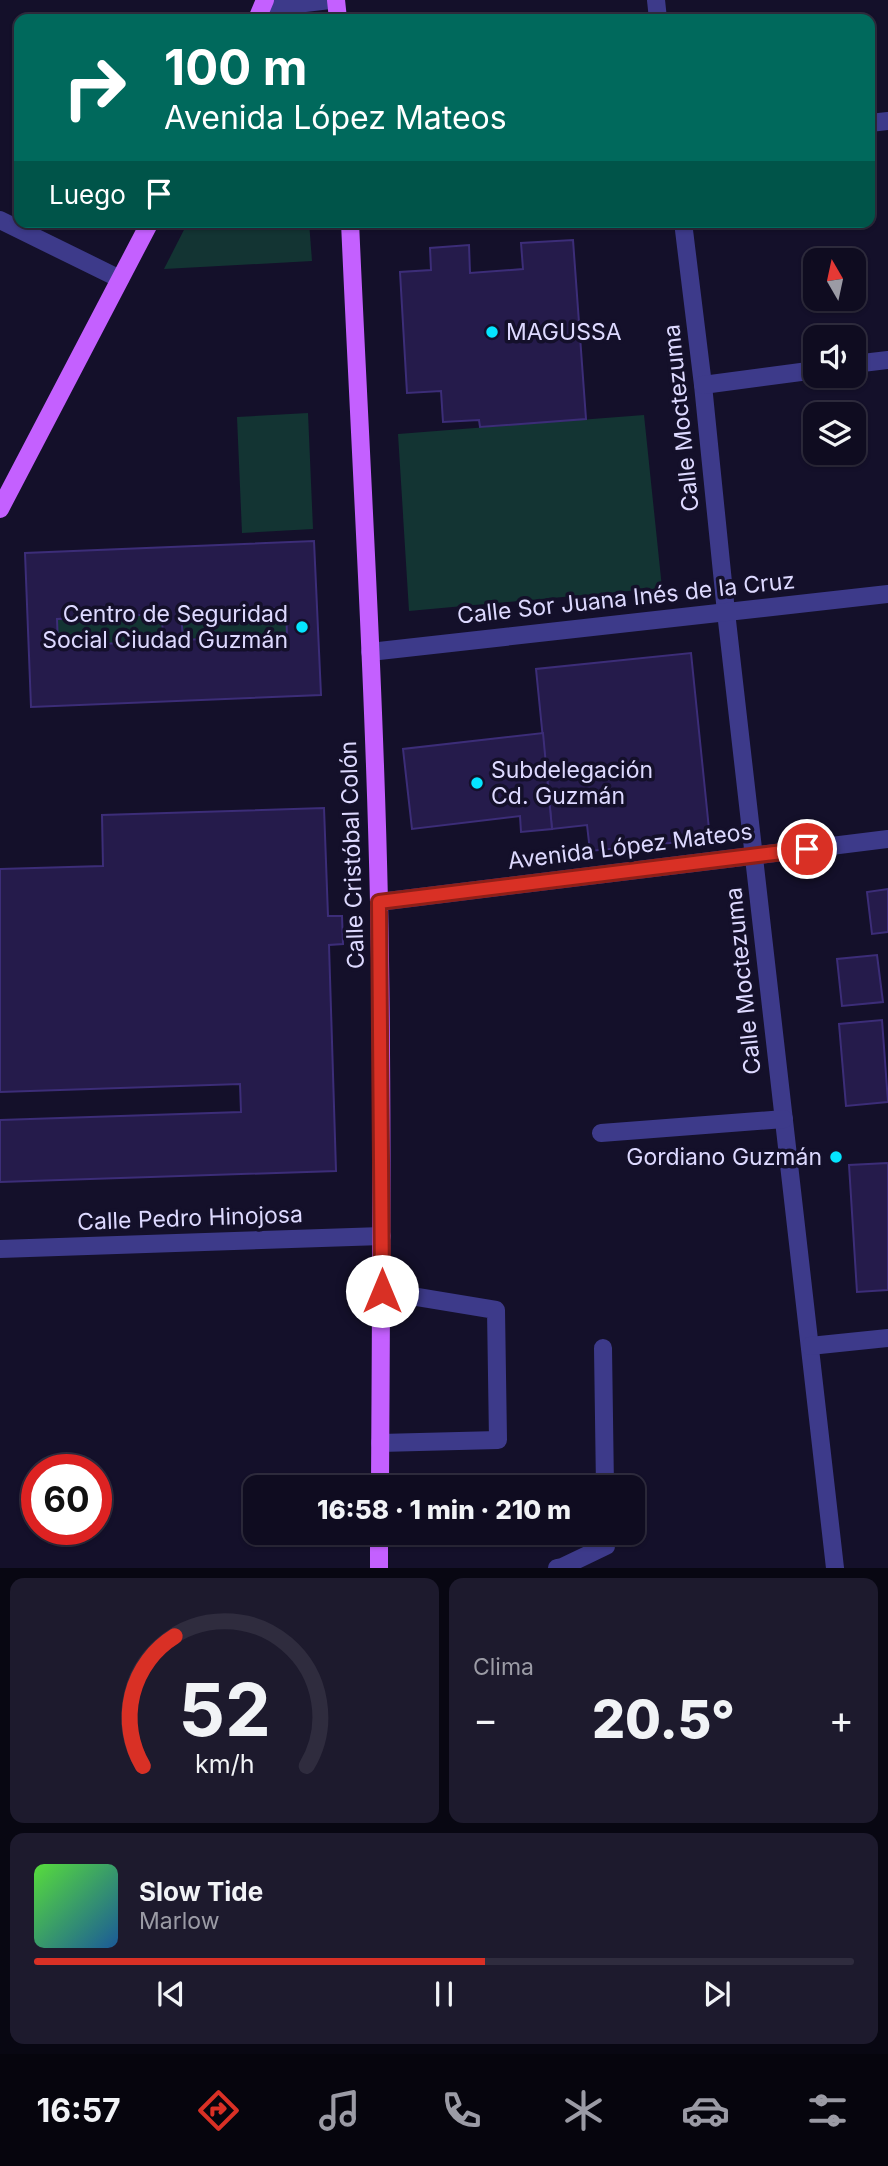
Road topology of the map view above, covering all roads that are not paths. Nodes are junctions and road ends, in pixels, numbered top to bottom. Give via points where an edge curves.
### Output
1 (330, 0) edge
2 (262, 9) edge
3 (18, 228) edge
4 (147, 228) edge
5 (350, 228) edge
6 (684, 228) edge
7 (120, 279) junction
8 (888, 360) edge
9 (866, 363) edge
10 (803, 372) edge
11 (704, 385) junction
12 (0, 509) edge
13 (888, 594) edge
14 (726, 612) junction
15 (370, 652) junction
16 (888, 839) edge
17 (754, 855) junction
18 (379, 902) junction
19 (784, 1119) junction
20 (601, 1133) dead end
21 (382, 1237) junction
22 (0, 1249) edge
23 (382, 1291) junction
24 (888, 1338) edge
25 (810, 1346) junction
26 (603, 1348) dead end
27 (380, 1443) junction
28 (380, 1475) edge
29 (605, 1475) edge
30 (379, 1545) edge
31 (606, 1545) edge
32 (379, 1567) edge
33 (557, 1567) edge
34 (835, 1567) edge

1 - 2 street
3 - 7 street
4 - 7 main road
5 - 15 main road, Calle Cristóbal Colón
6 - 11 street, Calle Moctezuma
7 - 12 main road
8 - 9 street
10 - 11 street
11 - 14 street, Calle Moctezuma
13 - 14 street, Calle Sor Juana Inés de la Cruz
14 - 15 street, Calle Sor Juana Inés de la Cruz
14 - 17 street, Calle Moctezuma
15 - 18 main road, Calle Cristóbal Colón
16 - 17 street, Avenida López Mateos
17 - 18 street, Avenida López Mateos
17 - 19 street, Calle Moctezuma
18 - 21 main road, Calle Cristóbal Colón
19 - 20 street
19 - 25 street, Calle Moctezuma
21 - 22 street, Calle Pedro Hinojosa
21 - 23 main road, Calle Cristóbal Colón
23 - 27 main road, Calle Cristóbal Colón
23 - 27 street via 496,1310 498,1440
24 - 25 street
25 - 34 street, Calle Moctezuma
26 - 29 street
27 - 28 main road, Calle Cristóbal Colón
30 - 32 main road
31 - 33 street

